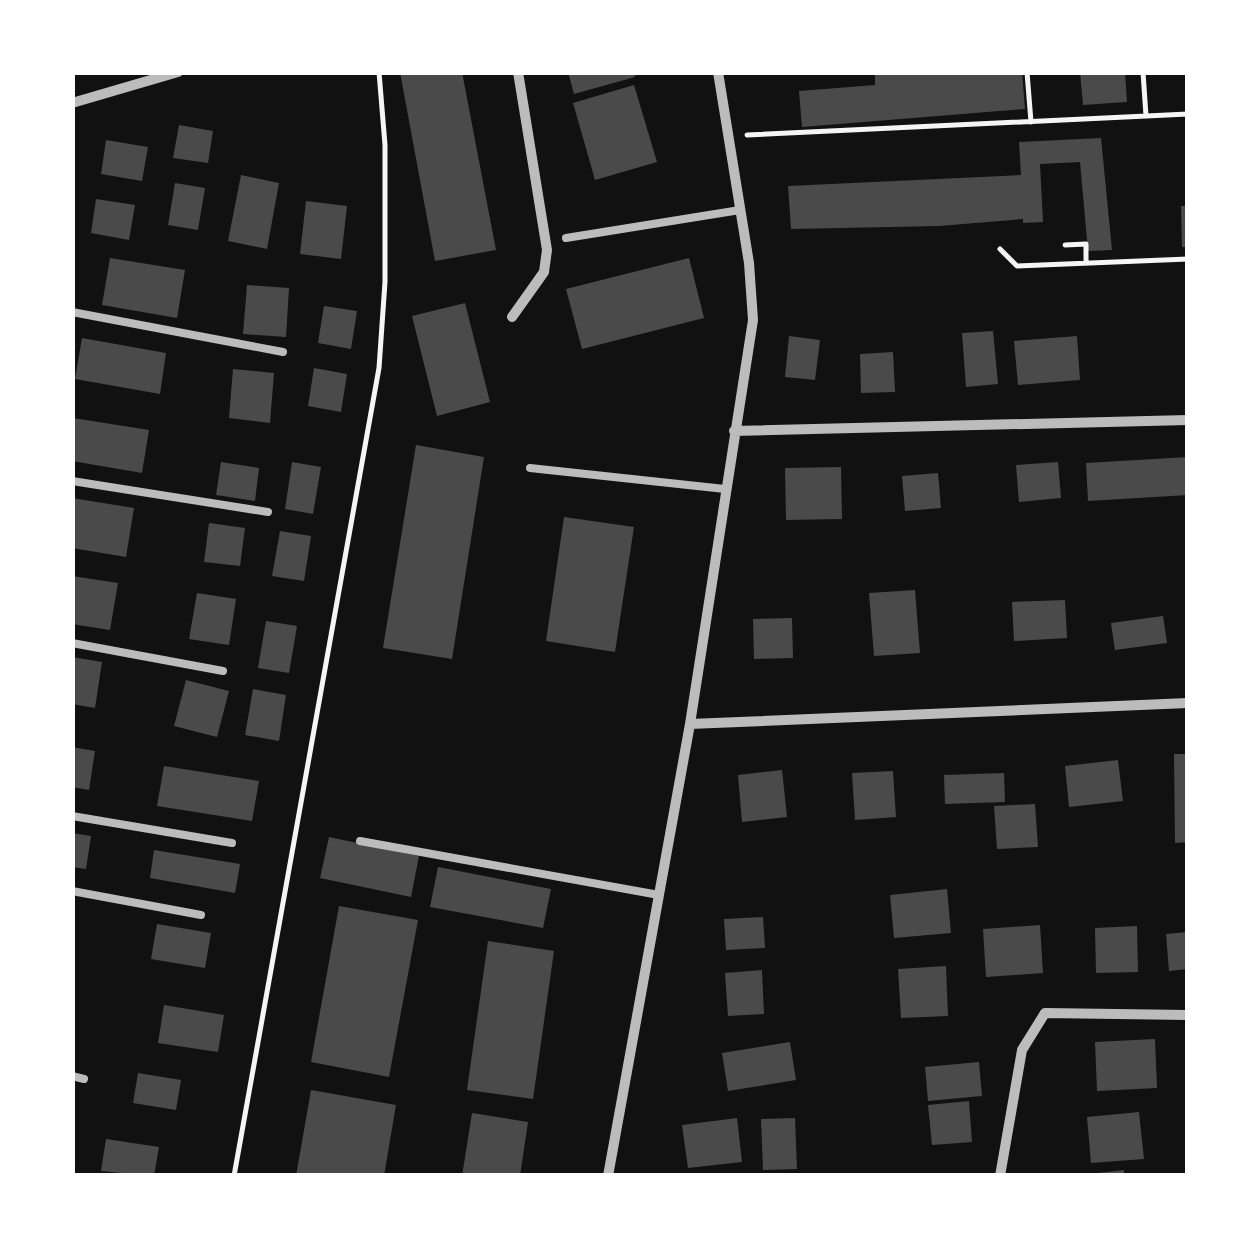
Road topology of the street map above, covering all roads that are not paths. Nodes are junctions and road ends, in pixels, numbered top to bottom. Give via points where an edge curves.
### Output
1 (178, 72) edge
2 (518, 72) edge
3 (718, 72) edge
4 (72, 103) edge
5 (740, 210) junction
6 (566, 238) dead end
7 (72, 312) edge
8 (512, 317) dead end
9 (283, 352) dead end
10 (1188, 420) edge
11 (734, 431) junction
12 (530, 468) dead end
13 (72, 481) edge
14 (725, 490) junction
15 (268, 512) dead end
16 (72, 643) edge
17 (222, 670) dead end
18 (1188, 703) edge
19 (690, 724) junction
20 (72, 816) edge
21 (360, 841) dead end
22 (232, 843) dead end
23 (72, 891) edge
24 (659, 895) junction
25 (201, 915) dead end
26 (1188, 1015) edge
27 (72, 1076) edge
28 (84, 1078) dead end
29 (608, 1176) edge
30 (1000, 1176) edge

1 - 4 street
2 - 8 street via 548,250 544,272
3 - 5 street
5 - 6 lane
5 - 11 street via 753,320
7 - 9 lane
10 - 11 street
11 - 14 street
12 - 14 lane
13 - 15 lane
14 - 19 street
16 - 17 lane
18 - 19 street
19 - 24 street
20 - 22 lane
21 - 24 lane
23 - 25 lane
24 - 29 street
26 - 30 street via 1045,1012 1022,1050
27 - 28 lane

